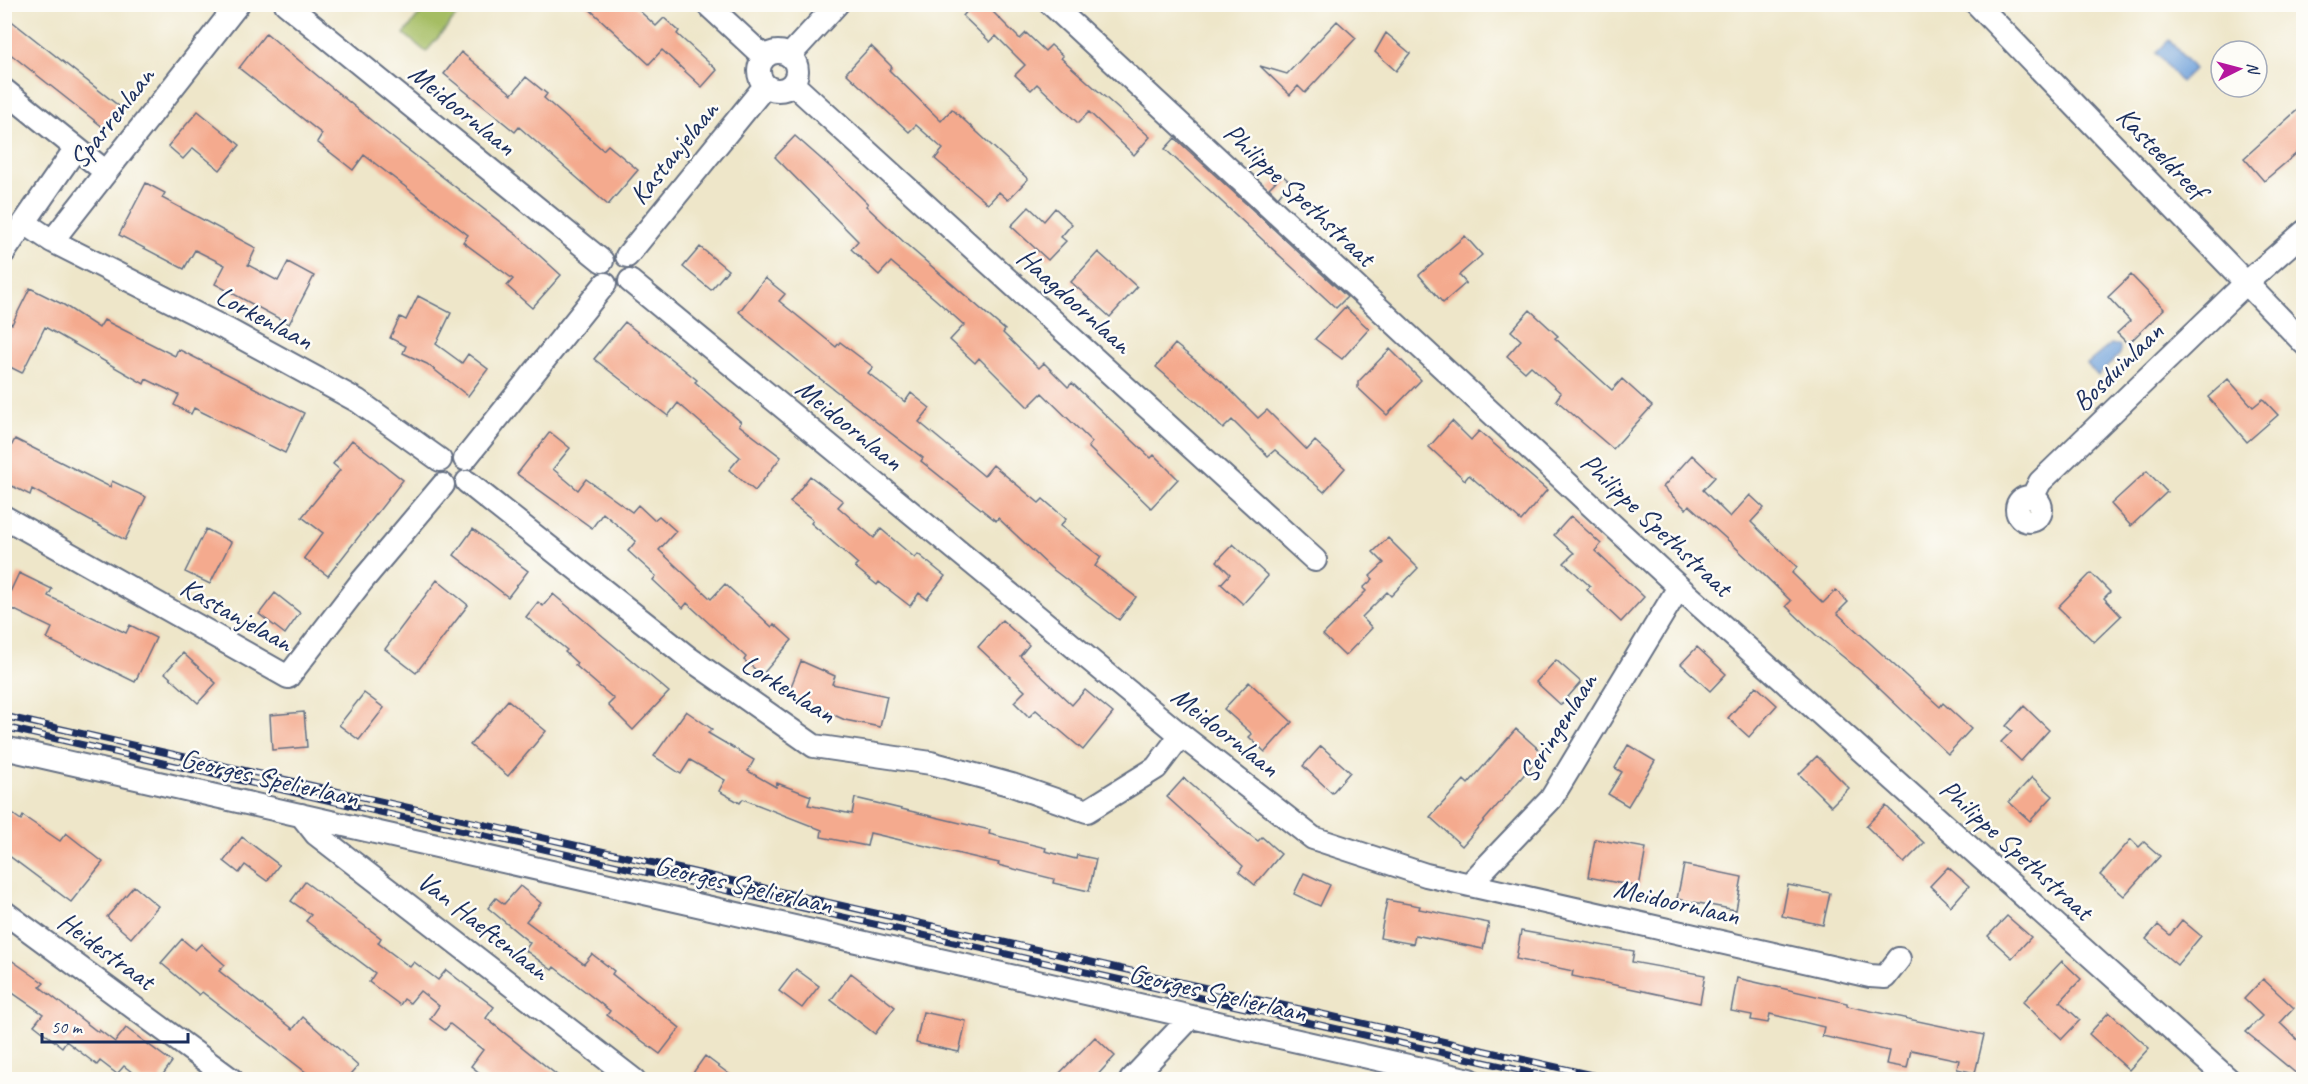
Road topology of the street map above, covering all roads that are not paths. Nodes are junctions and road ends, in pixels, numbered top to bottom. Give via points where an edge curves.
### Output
1 (238, 4) edge
2 (286, 4) edge
3 (707, 4) edge
4 (837, 4) edge
5 (1051, 4) edge
6 (1977, 4) edge
7 (790, 56) junction
8 (764, 57) junction
9 (794, 84) junction
10 (765, 86) junction
11 (4, 90) edge
12 (75, 148) junction
13 (106, 172) junction
14 (25, 223) junction
15 (2304, 232) edge
16 (52, 242) junction
17 (4, 252) edge
18 (627, 256) junction
19 (602, 261) junction
20 (630, 281) junction
21 (2246, 283) junction
22 (605, 284) junction
23 (2304, 343) edge
24 (465, 459) junction
25 (440, 460) junction
26 (467, 482) junction
27 (443, 485) junction
28 (2033, 496) dead end
29 (4, 517) edge
30 (1315, 560) dead end
31 (1679, 587) junction
32 (1180, 735) junction
33 (4, 748) edge
34 (301, 814) junction
35 (1469, 885) junction
36 (4, 912) edge
37 (1899, 959) dead end
38 (1191, 1017) junction
39 (232, 1080) edge
40 (634, 1080) edge
41 (1131, 1080) edge
42 (1470, 1080) edge
43 (2229, 1080) edge

1 - 13 street, Sparrenlaan
2 - 19 street, Meidoornlaan
3 - 8 street
4 - 7 street
5 - 31 street, Philippe Spethstraat
6 - 21 street, Kasteeldreef
7 - 8 street via 776,51
7 - 9 street via 798,70
8 - 10 street via 759,73
9 - 10 street via 780,91
9 - 30 street, Haagdoornlaan
10 - 18 street, Kastanjelaan
11 - 12 street
12 - 13 street
12 - 14 street, Sparrenlaan
13 - 16 street, Sparrenlaan
14 - 16 street
14 - 17 street, Sparrenlaan
15 - 21 street, Bosduinlaan
16 - 25 street, Lorkenlaan via 226,329 358,401
18 - 19 street via 614,253
18 - 20 street via 633,268
19 - 22 street via 600,271
20 - 22 street via 617,288
20 - 32 street, Meidoornlaan
21 - 23 street, Kasteeldreef
21 - 28 street, Bosduinlaan via 2040,482
22 - 24 street
24 - 25 street via 454,454
24 - 26 street via 471,471
25 - 27 street via 436,474
26 - 27 street via 454,490
26 - 32 street, Lorkenlaan via 690,659 814,746 931,763 1087,811 1156,768
27 - 29 street, Kastanjelaan via 288,677
31 - 35 street, Seringenlaan via 1551,799
31 - 43 street, Philippe Spethstraat
32 - 35 street, Meidoornlaan via 1313,838
33 - 34 street, Georges Spelierlaan
34 - 38 street, Georges Spelierlaan
34 - 40 street, Van Haeftenlaan via 316,834
35 - 37 street, Meidoornlaan via 1870,976 1885,977
36 - 39 street, Heidestraat
38 - 41 street
38 - 42 street, Georges Spelierlaan

